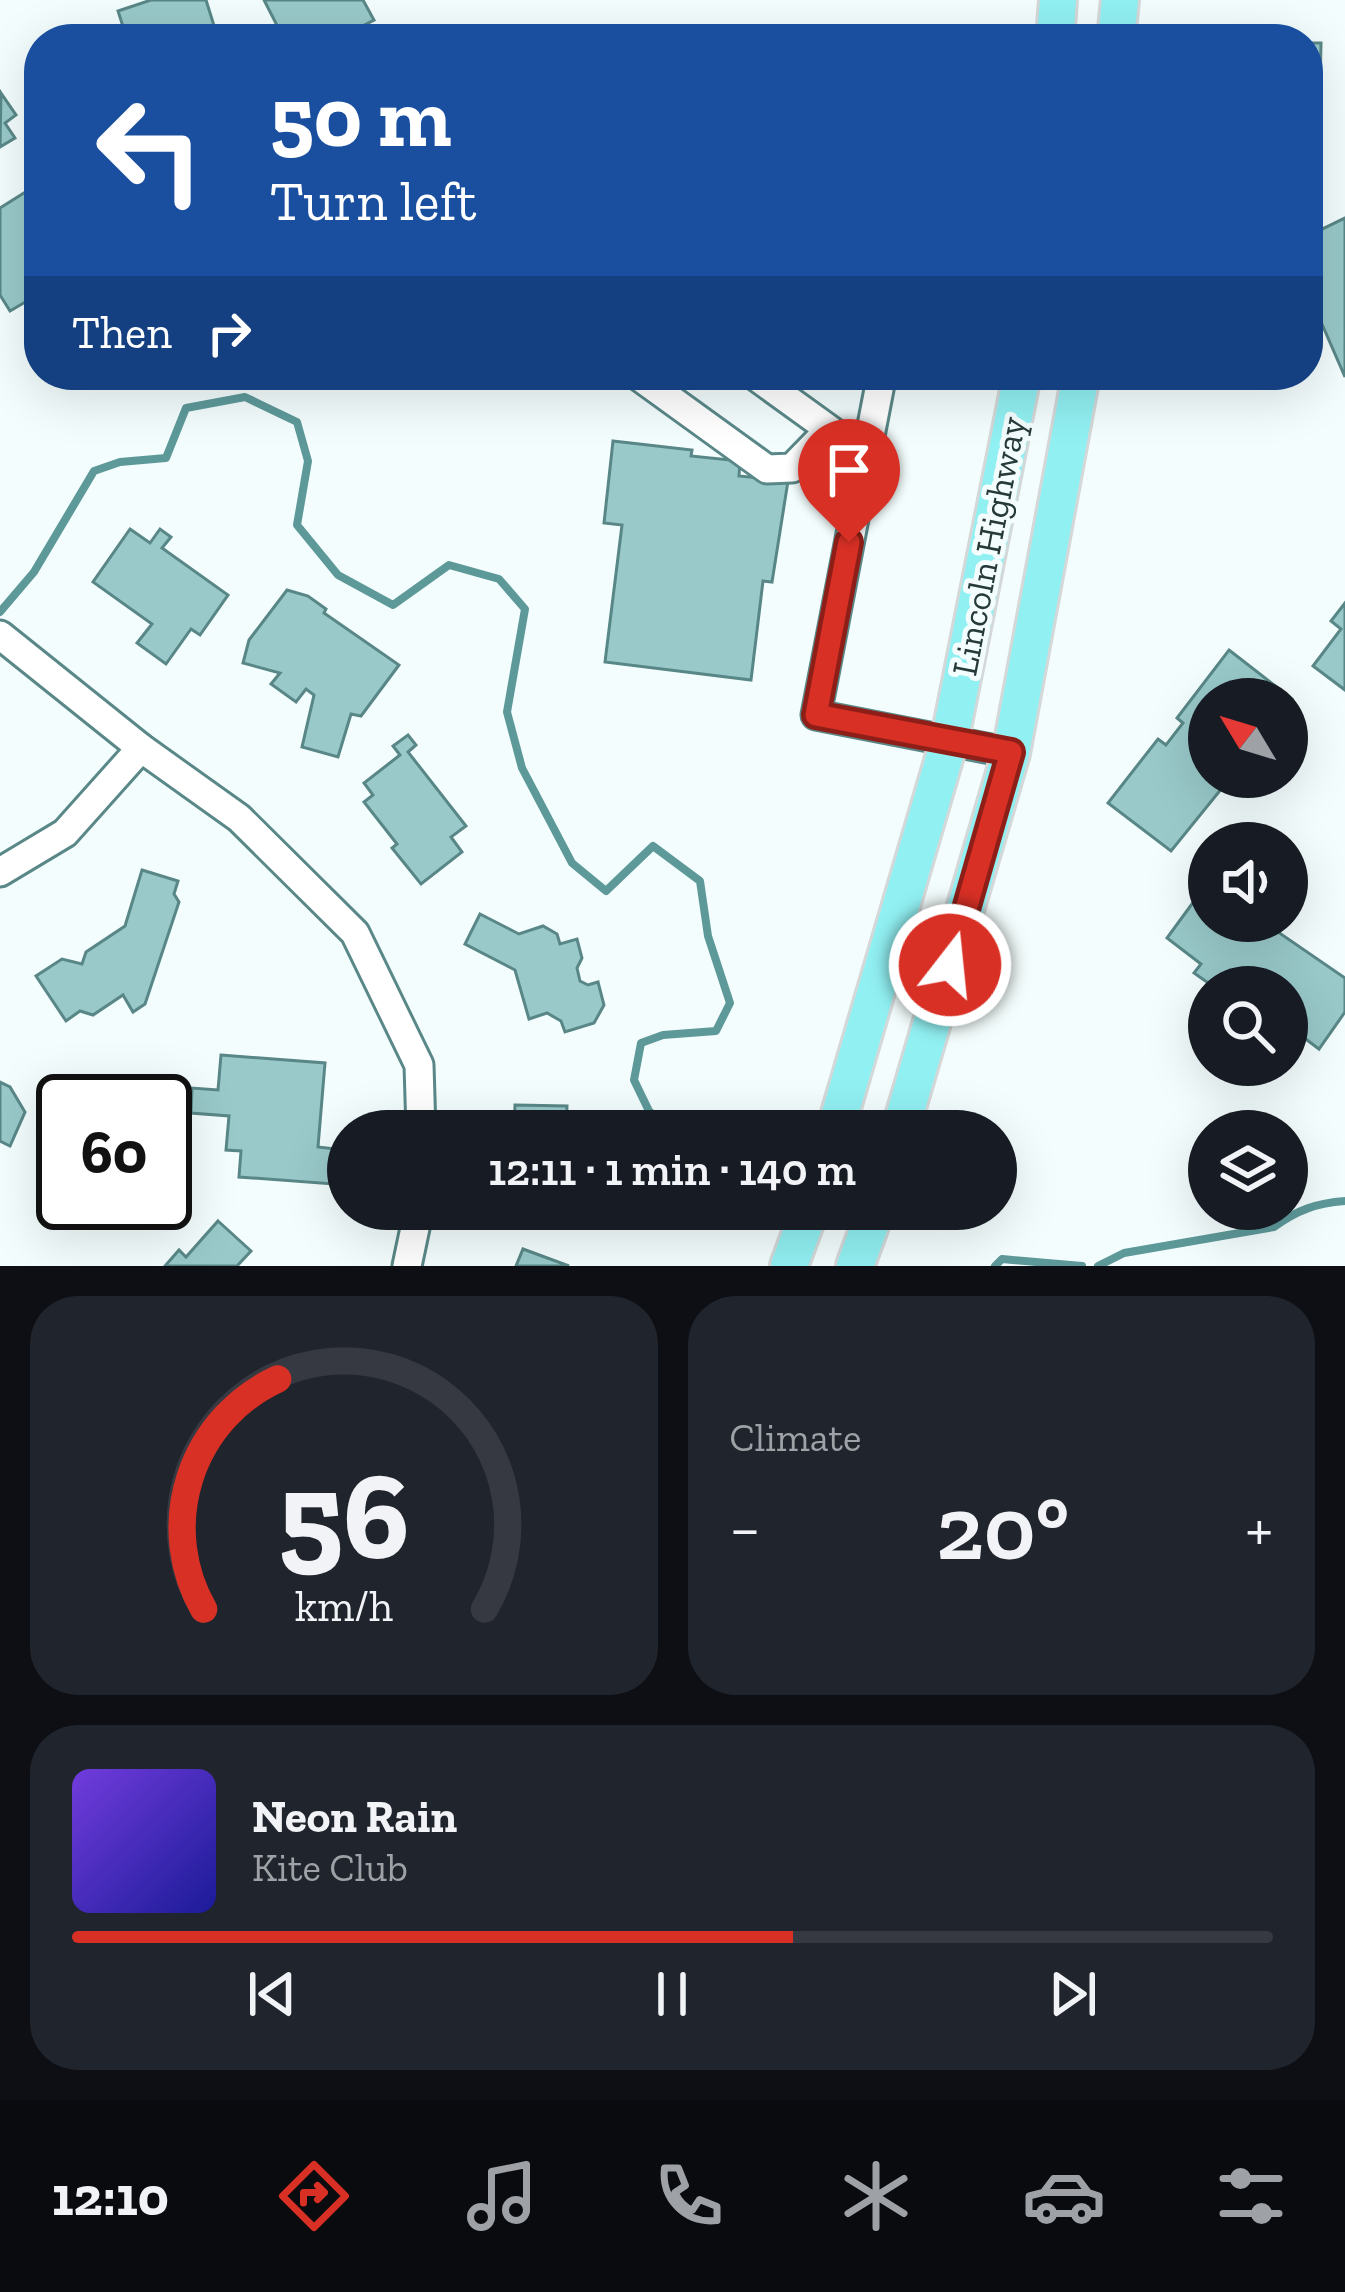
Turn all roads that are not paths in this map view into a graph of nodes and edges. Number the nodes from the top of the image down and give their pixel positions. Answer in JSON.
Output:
{"nodes":[{"id":1,"x":658,"y":390,"type":"edge"},
{"id":2,"x":774,"y":390,"type":"edge"},
{"id":3,"x":878,"y":390,"type":"edge"},
{"id":4,"x":1019,"y":390,"type":"edge"},
{"id":5,"x":1078,"y":390,"type":"edge"},
{"id":6,"x":828,"y":431,"type":"junction"},
{"id":7,"x":866,"y":456,"type":"junction"},
{"id":8,"x":0,"y":635,"type":"edge"},
{"id":9,"x":950,"y":738,"type":"junction"},
{"id":10,"x":141,"y":748,"type":"junction"},
{"id":11,"x":1011,"y":752,"type":"junction"},
{"id":12,"x":0,"y":872,"type":"edge"},
{"id":13,"x":420,"y":1110,"type":"edge"},
{"id":14,"x":841,"y":1110,"type":"edge"},
{"id":15,"x":906,"y":1110,"type":"edge"},
{"id":16,"x":415,"y":1230,"type":"edge"},
{"id":17,"x":802,"y":1230,"type":"edge"},
{"id":18,"x":868,"y":1230,"type":"edge"},
{"id":19,"x":407,"y":1266,"type":"edge"},
{"id":20,"x":789,"y":1266,"type":"edge"},
{"id":21,"x":855,"y":1266,"type":"edge"}],
"edges":[{"from":1,"to":6,"type":"street"},
{"from":2,"to":6,"type":"street"},
{"from":3,"to":7,"type":"street"},
{"from":4,"to":9,"type":"main road","name":"Lincoln Highway"},
{"from":5,"to":11,"type":"main road","name":"Lincoln Highway"},
{"from":6,"to":7,"type":"street"},
{"from":7,"to":9,"type":"street"},
{"from":8,"to":10,"type":"street"},
{"from":9,"to":11,"type":"street"},
{"from":9,"to":14,"type":"main road","name":"Lincoln Highway"},
{"from":10,"to":12,"type":"street"},
{"from":10,"to":13,"type":"street"},
{"from":11,"to":15,"type":"main road","name":"Lincoln Highway"},
{"from":16,"to":19,"type":"street"},
{"from":17,"to":20,"type":"main road"},
{"from":18,"to":21,"type":"main road"}]}
